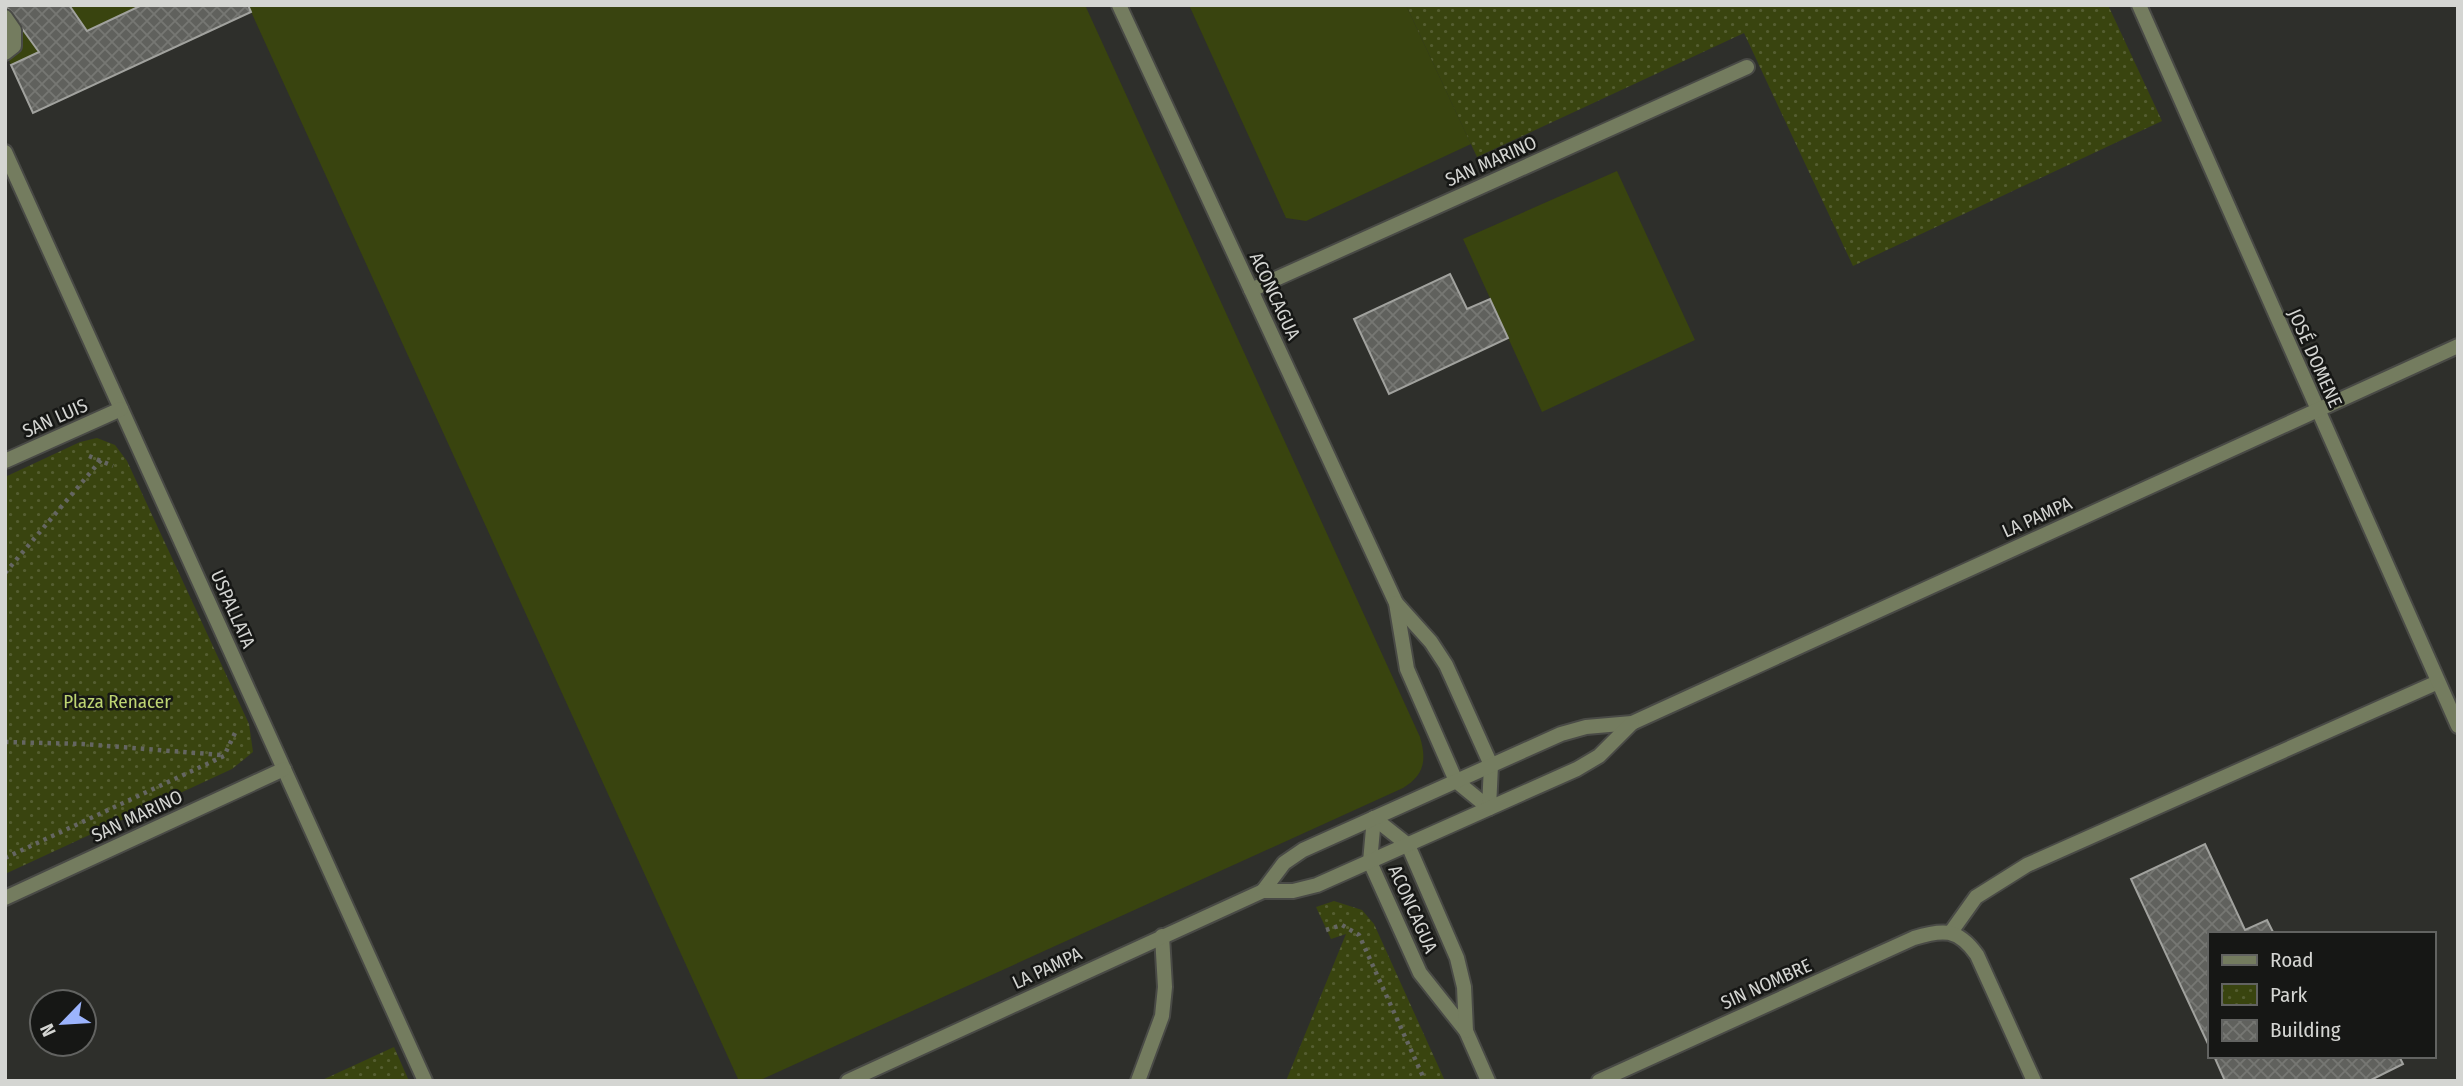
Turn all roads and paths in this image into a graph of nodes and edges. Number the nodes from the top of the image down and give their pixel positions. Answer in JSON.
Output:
{"nodes":[{"id":1,"x":1119,"y":5,"type":"edge"},
{"id":2,"x":2139,"y":5,"type":"edge"},
{"id":3,"x":5,"y":17,"type":"edge"},
{"id":4,"x":5,"y":53,"type":"edge"},
{"id":5,"x":1747,"y":67,"type":"dead end"},
{"id":6,"x":5,"y":152,"type":"edge"},
{"id":7,"x":1251,"y":290,"type":"junction"},
{"id":8,"x":2458,"y":346,"type":"edge"},
{"id":9,"x":121,"y":409,"type":"junction"},
{"id":10,"x":2317,"y":411,"type":"junction"},
{"id":11,"x":86,"y":455,"type":"dead end"},
{"id":12,"x":101,"y":460,"type":"junction"},
{"id":13,"x":5,"y":461,"type":"edge"},
{"id":14,"x":120,"y":478,"type":"dead end"},
{"id":15,"x":5,"y":573,"type":"edge"},
{"id":16,"x":1396,"y":603,"type":"junction"},
{"id":17,"x":2438,"y":682,"type":"junction"},
{"id":18,"x":1632,"y":723,"type":"junction"},
{"id":19,"x":2458,"y":726,"type":"edge"},
{"id":20,"x":237,"y":731,"type":"dead end"},
{"id":21,"x":5,"y":742,"type":"edge"},
{"id":22,"x":224,"y":756,"type":"junction"},
{"id":23,"x":1491,"y":765,"type":"junction"},
{"id":24,"x":284,"y":769,"type":"junction"},
{"id":25,"x":1456,"y":781,"type":"junction"},
{"id":26,"x":1489,"y":808,"type":"junction"},
{"id":27,"x":1374,"y":818,"type":"junction"},
{"id":28,"x":1408,"y":845,"type":"junction"},
{"id":29,"x":5,"y":858,"type":"edge"},
{"id":30,"x":1370,"y":862,"type":"junction"},
{"id":31,"x":1263,"y":891,"type":"junction"},
{"id":32,"x":5,"y":898,"type":"edge"},
{"id":33,"x":1326,"y":930,"type":"dead end"},
{"id":34,"x":1951,"y":932,"type":"junction"},
{"id":35,"x":1163,"y":936,"type":"junction"},
{"id":36,"x":1466,"y":1031,"type":"junction"},
{"id":37,"x":425,"y":1081,"type":"edge"},
{"id":38,"x":848,"y":1081,"type":"edge"},
{"id":39,"x":1138,"y":1081,"type":"edge"},
{"id":40,"x":1425,"y":1081,"type":"edge"},
{"id":41,"x":1489,"y":1081,"type":"edge"},
{"id":42,"x":1599,"y":1081,"type":"edge"},
{"id":43,"x":2034,"y":1081,"type":"edge"}],
"edges":[{"from":1,"to":7,"type":"street","name":"ACONCAGUA"},
{"from":2,"to":10,"type":"street","name":"JOSÉ DOMENE"},
{"from":3,"to":4,"type":"street"},
{"from":5,"to":7,"type":"street","name":"SAN MARINO"},
{"from":6,"to":9,"type":"street","name":"USPALLATA"},
{"from":7,"to":16,"type":"street","name":"ACONCAGUA"},
{"from":8,"to":10,"type":"street","name":"LA PAMPA"},
{"from":9,"to":13,"type":"street","name":"SAN LUIS"},
{"from":9,"to":24,"type":"street","name":"USPALLATA"},
{"from":10,"to":17,"type":"street","name":"JOSÉ DOMENE"},
{"from":10,"to":18,"type":"street","name":"LA PAMPA"},
{"from":11,"to":12,"type":"path"},
{"from":12,"to":14,"type":"path"},
{"from":12,"to":15,"type":"path"},
{"from":16,"to":23,"type":"street","name":"ACONCAGUA"},
{"from":16,"to":25,"type":"street","name":"ACONCAGUA"},
{"from":17,"to":19,"type":"street","name":"JOSÉ DOMENE"},
{"from":17,"to":34,"type":"street"},
{"from":18,"to":23,"type":"street","name":"LA PAMPA"},
{"from":18,"to":26,"type":"street","name":"LA PAMPA"},
{"from":20,"to":22,"type":"path"},
{"from":21,"to":22,"type":"path"},
{"from":22,"to":29,"type":"path"},
{"from":23,"to":25,"type":"street","name":"LA PAMPA"},
{"from":23,"to":26,"type":"street","name":"ACONCAGUA"},
{"from":24,"to":32,"type":"street","name":"SAN MARINO"},
{"from":24,"to":37,"type":"street","name":"USPALLATA"},
{"from":25,"to":26,"type":"street","name":"ACONCAGUA"},
{"from":25,"to":27,"type":"street","name":"LA PAMPA"},
{"from":26,"to":28,"type":"street","name":"LA PAMPA"},
{"from":27,"to":28,"type":"street","name":"ACONCAGUA"},
{"from":27,"to":30,"type":"street","name":"ACONCAGUA"},
{"from":27,"to":31,"type":"street","name":"LA PAMPA"},
{"from":28,"to":30,"type":"street","name":"LA PAMPA"},
{"from":28,"to":36,"type":"street","name":"ACONCAGUA"},
{"from":30,"to":31,"type":"street","name":"LA PAMPA"},
{"from":30,"to":36,"type":"street","name":"ACONCAGUA"},
{"from":31,"to":35,"type":"street","name":"LA PAMPA"},
{"from":33,"to":40,"type":"path"},
{"from":34,"to":42,"type":"street","name":"SIN NOMBRE"},
{"from":34,"to":43,"type":"street"},
{"from":35,"to":38,"type":"street","name":"LA PAMPA"},
{"from":35,"to":39,"type":"street"},
{"from":36,"to":41,"type":"street","name":"ACONCAGUA"}]}
